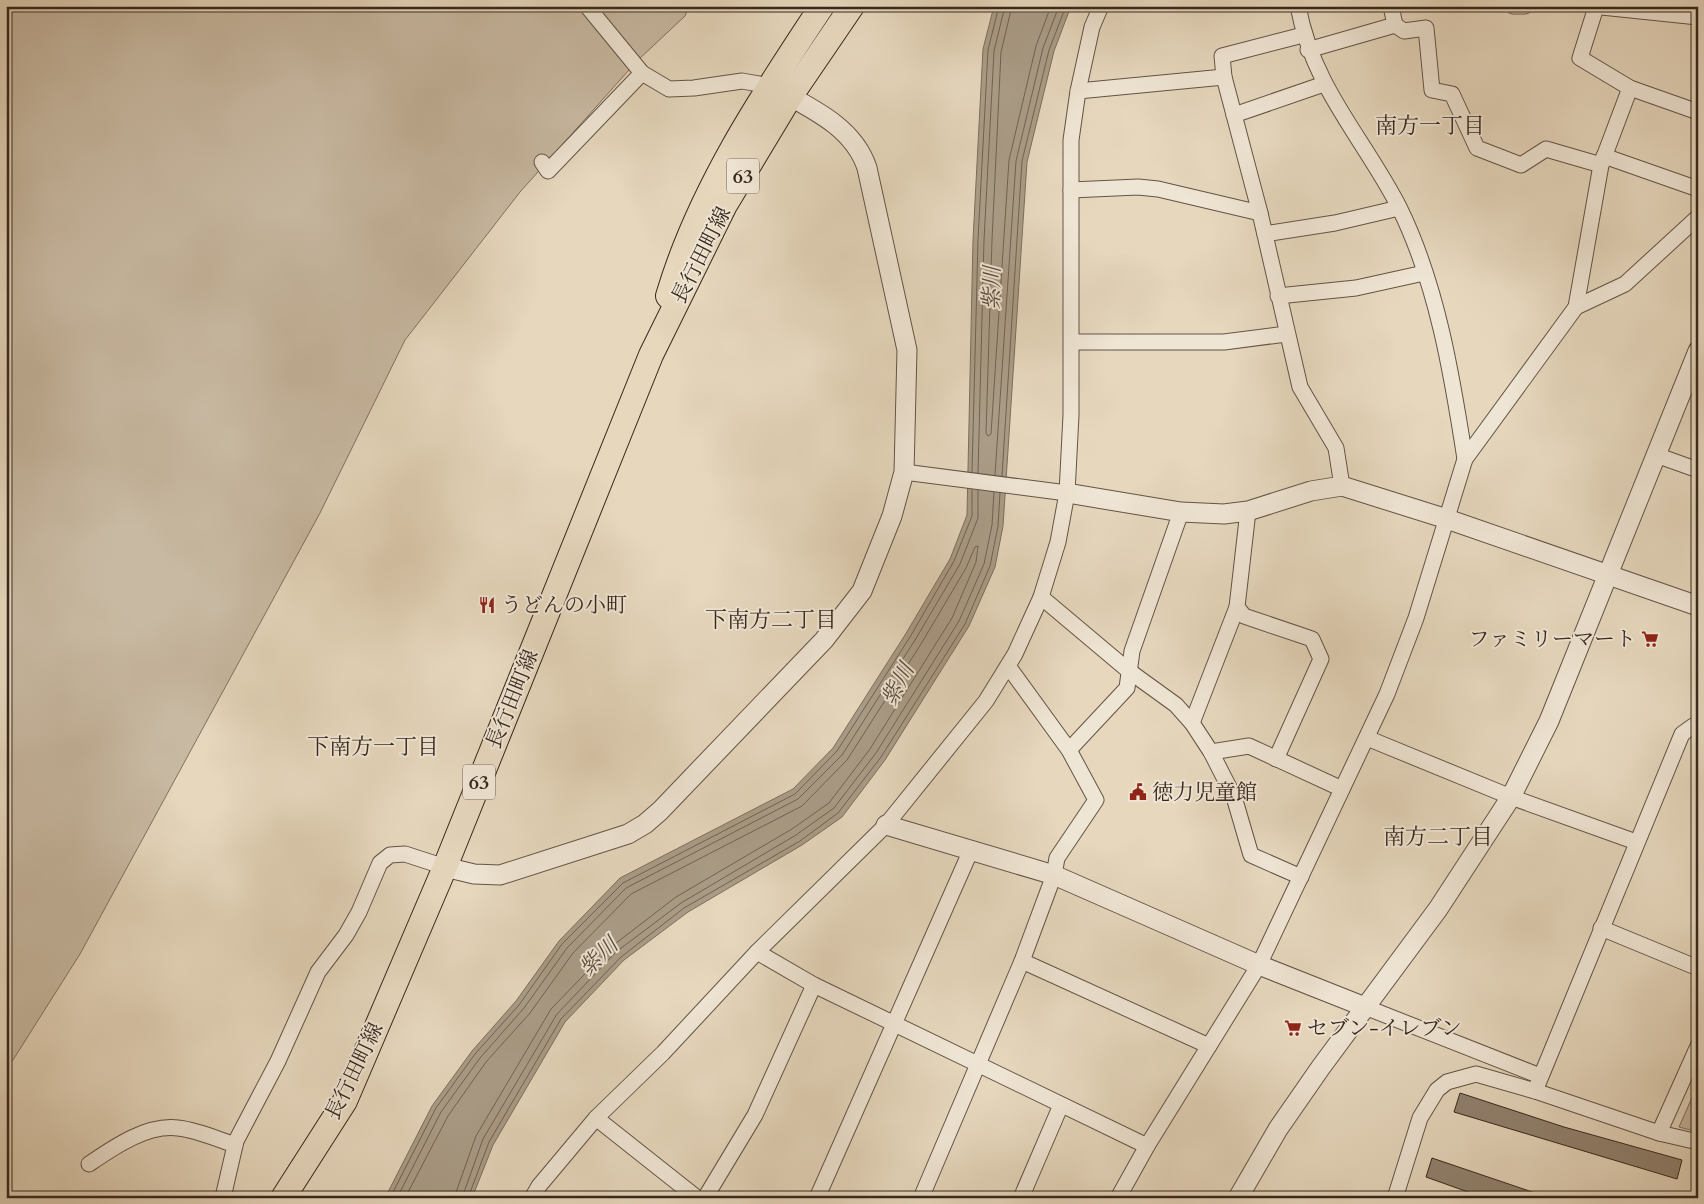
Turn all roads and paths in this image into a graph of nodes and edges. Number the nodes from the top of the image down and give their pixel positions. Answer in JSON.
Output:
{"nodes":[{"id":1,"x":587,"y":6,"type":"edge"},
{"id":2,"x":822,"y":6,"type":"edge"},
{"id":3,"x":852,"y":6,"type":"edge"},
{"id":4,"x":1101,"y":6,"type":"edge"},
{"id":5,"x":1298,"y":6,"type":"edge"},
{"id":6,"x":1391,"y":6,"type":"edge"},
{"id":7,"x":1513,"y":6,"type":"edge"},
{"id":8,"x":1525,"y":6,"type":"edge"},
{"id":9,"x":1594,"y":7,"type":"edge"},
{"id":10,"x":1698,"y":17,"type":"edge"},
{"id":11,"x":1395,"y":25,"type":"junction"},
{"id":12,"x":1303,"y":34,"type":"junction"},
{"id":13,"x":1308,"y":50,"type":"junction"},
{"id":14,"x":642,"y":73,"type":"junction"},
{"id":15,"x":1224,"y":77,"type":"junction"},
{"id":16,"x":1324,"y":84,"type":"junction"},
{"id":17,"x":1630,"y":88,"type":"junction"},
{"id":18,"x":1078,"y":91,"type":"junction"},
{"id":19,"x":780,"y":92,"type":"junction"},
{"id":20,"x":1698,"y":112,"type":"edge"},
{"id":21,"x":1234,"y":115,"type":"junction"},
{"id":22,"x":1603,"y":161,"type":"junction"},
{"id":23,"x":542,"y":162,"type":"dead end"},
{"id":24,"x":1698,"y":189,"type":"edge"},
{"id":25,"x":1071,"y":190,"type":"junction"},
{"id":26,"x":1399,"y":208,"type":"junction"},
{"id":27,"x":1260,"y":213,"type":"junction"},
{"id":28,"x":1698,"y":217,"type":"edge"},
{"id":29,"x":1265,"y":234,"type":"junction"},
{"id":30,"x":1424,"y":274,"type":"junction"},
{"id":31,"x":1278,"y":296,"type":"junction"},
{"id":32,"x":1576,"y":307,"type":"junction"},
{"id":33,"x":1286,"y":334,"type":"junction"},
{"id":34,"x":1072,"y":342,"type":"junction"},
{"id":35,"x":1697,"y":356,"type":"edge"},
{"id":36,"x":1656,"y":455,"type":"junction"},
{"id":37,"x":1465,"y":459,"type":"junction"},
{"id":38,"x":1698,"y":470,"type":"edge"},
{"id":39,"x":904,"y":472,"type":"junction"},
{"id":40,"x":1342,"y":486,"type":"junction"},
{"id":41,"x":1067,"y":494,"type":"junction"},
{"id":42,"x":1248,"y":511,"type":"junction"},
{"id":43,"x":1181,"y":512,"type":"junction"},
{"id":44,"x":1447,"y":519,"type":"junction"},
{"id":45,"x":1607,"y":574,"type":"junction"},
{"id":46,"x":1042,"y":597,"type":"junction"},
{"id":47,"x":1698,"y":606,"type":"edge"},
{"id":48,"x":1237,"y":608,"type":"junction"},
{"id":49,"x":1008,"y":666,"type":"junction"},
{"id":50,"x":1129,"y":671,"type":"junction"},
{"id":51,"x":1192,"y":723,"type":"junction"},
{"id":52,"x":1698,"y":728,"type":"edge"},
{"id":53,"x":1366,"y":738,"type":"junction"},
{"id":54,"x":1068,"y":750,"type":"junction"},
{"id":55,"x":1211,"y":752,"type":"junction"},
{"id":56,"x":1276,"y":759,"type":"junction"},
{"id":57,"x":1342,"y":789,"type":"junction"},
{"id":58,"x":1512,"y":797,"type":"junction"},
{"id":59,"x":886,"y":825,"type":"junction"},
{"id":60,"x":1636,"y":842,"type":"junction"},
{"id":61,"x":971,"y":850,"type":"junction"},
{"id":62,"x":445,"y":867,"type":"junction"},
{"id":63,"x":1054,"y":875,"type":"junction"},
{"id":64,"x":1301,"y":877,"type":"junction"},
{"id":65,"x":1601,"y":928,"type":"junction"},
{"id":66,"x":757,"y":952,"type":"junction"},
{"id":67,"x":1022,"y":962,"type":"junction"},
{"id":68,"x":1259,"y":965,"type":"junction"},
{"id":69,"x":1698,"y":968,"type":"edge"},
{"id":70,"x":814,"y":985,"type":"junction"},
{"id":71,"x":1365,"y":1007,"type":"junction"},
{"id":72,"x":895,"y":1024,"type":"junction"},
{"id":73,"x":1209,"y":1046,"type":"junction"},
{"id":74,"x":1698,"y":1046,"type":"edge"},
{"id":75,"x":978,"y":1064,"type":"junction"},
{"id":76,"x":1538,"y":1083,"type":"junction"},
{"id":77,"x":1061,"y":1105,"type":"junction"},
{"id":78,"x":596,"y":1118,"type":"junction"},
{"id":79,"x":1659,"y":1134,"type":"junction"},
{"id":80,"x":1698,"y":1142,"type":"edge"},
{"id":81,"x":235,"y":1145,"type":"junction"},
{"id":82,"x":1147,"y":1146,"type":"junction"},
{"id":83,"x":89,"y":1164,"type":"dead end"},
{"id":84,"x":225,"y":1198,"type":"edge"},
{"id":85,"x":283,"y":1198,"type":"edge"},
{"id":86,"x":532,"y":1198,"type":"edge"},
{"id":87,"x":697,"y":1198,"type":"edge"},
{"id":88,"x":705,"y":1198,"type":"edge"},
{"id":89,"x":817,"y":1198,"type":"edge"},
{"id":90,"x":921,"y":1198,"type":"edge"},
{"id":91,"x":1021,"y":1198,"type":"edge"},
{"id":92,"x":1118,"y":1198,"type":"edge"},
{"id":93,"x":1238,"y":1198,"type":"edge"},
{"id":94,"x":1395,"y":1198,"type":"edge"}],
"edges":[{"from":1,"to":14,"type":"street"},
{"from":2,"to":19,"type":"main road","name":"長行田町線","number":"63"},
{"from":3,"to":19,"type":"main road","name":"長行田町線","number":"63"},
{"from":4,"to":18,"type":"street"},
{"from":5,"to":12,"type":"street"},
{"from":6,"to":11,"type":"street"},
{"from":7,"to":8,"type":"street"},
{"from":9,"to":10,"type":"street"},
{"from":9,"to":17,"type":"street"},
{"from":11,"to":13,"type":"street"},
{"from":11,"to":22,"type":"street"},
{"from":12,"to":13,"type":"street"},
{"from":12,"to":15,"type":"street"},
{"from":13,"to":16,"type":"street"},
{"from":14,"to":19,"type":"street"},
{"from":14,"to":23,"type":"street"},
{"from":15,"to":18,"type":"street"},
{"from":15,"to":21,"type":"street"},
{"from":16,"to":21,"type":"street"},
{"from":16,"to":26,"type":"street"},
{"from":17,"to":20,"type":"street"},
{"from":17,"to":22,"type":"street"},
{"from":18,"to":25,"type":"street"},
{"from":19,"to":39,"type":"street"},
{"from":19,"to":62,"type":"main road","name":"長行田町線","number":"63"},
{"from":21,"to":27,"type":"street"},
{"from":22,"to":24,"type":"street"},
{"from":22,"to":32,"type":"street"},
{"from":25,"to":27,"type":"street"},
{"from":25,"to":34,"type":"street"},
{"from":26,"to":29,"type":"street"},
{"from":26,"to":30,"type":"street"},
{"from":27,"to":29,"type":"street"},
{"from":28,"to":32,"type":"street"},
{"from":29,"to":31,"type":"street"},
{"from":30,"to":31,"type":"street"},
{"from":30,"to":37,"type":"street"},
{"from":31,"to":33,"type":"street"},
{"from":32,"to":37,"type":"street"},
{"from":33,"to":34,"type":"street"},
{"from":33,"to":40,"type":"street"},
{"from":34,"to":41,"type":"street"},
{"from":35,"to":36,"type":"street"},
{"from":36,"to":38,"type":"street"},
{"from":36,"to":45,"type":"street"},
{"from":37,"to":44,"type":"street"},
{"from":39,"to":41,"type":"street"},
{"from":39,"to":62,"type":"street"},
{"from":40,"to":42,"type":"street"},
{"from":40,"to":44,"type":"street"},
{"from":41,"to":43,"type":"street"},
{"from":41,"to":46,"type":"street"},
{"from":42,"to":43,"type":"street"},
{"from":42,"to":48,"type":"street"},
{"from":43,"to":50,"type":"street"},
{"from":44,"to":45,"type":"street"},
{"from":44,"to":53,"type":"street"},
{"from":45,"to":47,"type":"street"},
{"from":45,"to":58,"type":"street"},
{"from":46,"to":49,"type":"street"},
{"from":46,"to":50,"type":"street"},
{"from":48,"to":51,"type":"street"},
{"from":48,"to":56,"type":"street"},
{"from":49,"to":54,"type":"street"},
{"from":49,"to":59,"type":"street"},
{"from":50,"to":51,"type":"street"},
{"from":50,"to":54,"type":"street"},
{"from":51,"to":55,"type":"street"},
{"from":52,"to":60,"type":"street"},
{"from":53,"to":57,"type":"street"},
{"from":53,"to":58,"type":"street"},
{"from":54,"to":63,"type":"street"},
{"from":55,"to":56,"type":"street"},
{"from":55,"to":64,"type":"street"},
{"from":56,"to":57,"type":"street"},
{"from":57,"to":64,"type":"street"},
{"from":58,"to":60,"type":"street"},
{"from":58,"to":71,"type":"street"},
{"from":59,"to":61,"type":"street"},
{"from":59,"to":66,"type":"street"},
{"from":60,"to":65,"type":"street"},
{"from":61,"to":63,"type":"street"},
{"from":61,"to":72,"type":"street"},
{"from":62,"to":81,"type":"street"},
{"from":62,"to":85,"type":"main road","name":"長行田町線","number":"63"},
{"from":63,"to":67,"type":"street"},
{"from":63,"to":68,"type":"street"},
{"from":64,"to":68,"type":"street"},
{"from":65,"to":69,"type":"street"},
{"from":65,"to":76,"type":"street"},
{"from":66,"to":70,"type":"street"},
{"from":66,"to":78,"type":"street"},
{"from":67,"to":73,"type":"street"},
{"from":67,"to":75,"type":"street"},
{"from":68,"to":71,"type":"street"},
{"from":68,"to":73,"type":"street"},
{"from":70,"to":72,"type":"street"},
{"from":70,"to":88,"type":"street"},
{"from":71,"to":76,"type":"street"},
{"from":71,"to":93,"type":"street"},
{"from":72,"to":75,"type":"street"},
{"from":72,"to":89,"type":"street"},
{"from":73,"to":82,"type":"street"},
{"from":74,"to":79,"type":"street"},
{"from":75,"to":77,"type":"street"},
{"from":75,"to":90,"type":"street"},
{"from":76,"to":79,"type":"street"},
{"from":76,"to":94,"type":"street"},
{"from":77,"to":82,"type":"street"},
{"from":77,"to":91,"type":"street"},
{"from":78,"to":86,"type":"street"},
{"from":78,"to":87,"type":"street"},
{"from":79,"to":80,"type":"street"},
{"from":81,"to":83,"type":"street"},
{"from":81,"to":84,"type":"street"},
{"from":82,"to":92,"type":"street"}]}
